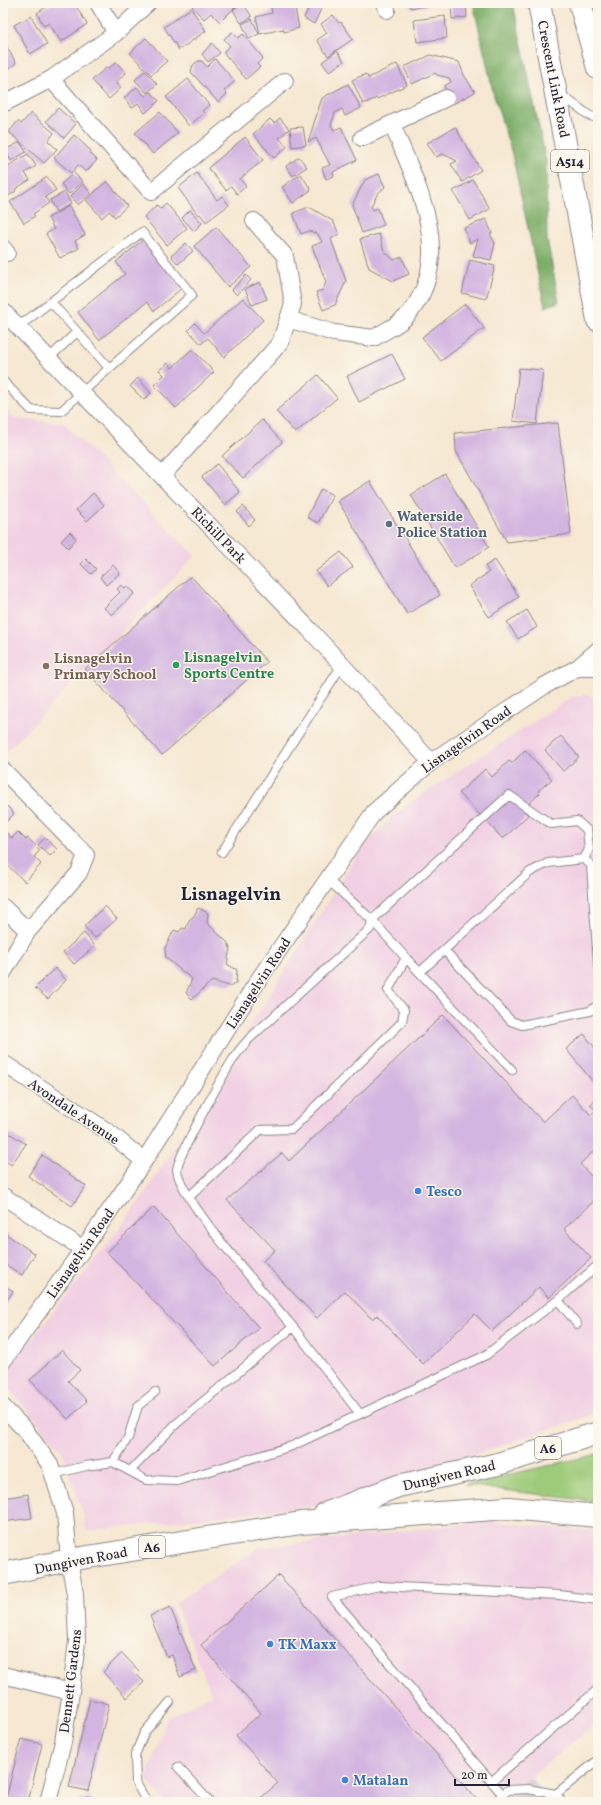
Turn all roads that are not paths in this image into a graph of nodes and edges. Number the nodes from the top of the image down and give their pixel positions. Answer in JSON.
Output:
{"nodes":[{"id":1,"x":98,"y":3,"type":"edge"},
{"id":2,"x":148,"y":3,"type":"edge"},
{"id":3,"x":539,"y":3,"type":"edge"},
{"id":4,"x":580,"y":3,"type":"edge"},
{"id":5,"x":116,"y":33,"type":"junction"},
{"id":6,"x":598,"y":68,"type":"edge"},
{"id":7,"x":51,"y":79,"type":"junction"},
{"id":8,"x":285,"y":82,"type":"dead end"},
{"id":9,"x":556,"y":91,"type":"junction"},
{"id":10,"x":446,"y":98,"type":"dead end"},
{"id":11,"x":3,"y":104,"type":"edge"},
{"id":12,"x":598,"y":118,"type":"edge"},
{"id":13,"x":392,"y":124,"type":"junction"},
{"id":14,"x":362,"y":138,"type":"dead end"},
{"id":15,"x":254,"y":221,"type":"dead end"},
{"id":16,"x":51,"y":302,"type":"junction"},
{"id":17,"x":3,"y":311,"type":"edge"},
{"id":18,"x":288,"y":320,"type":"junction"},
{"id":19,"x":598,"y":320,"type":"edge"},
{"id":20,"x":18,"y":327,"type":"junction"},
{"id":21,"x":77,"y":332,"type":"junction"},
{"id":22,"x":49,"y":358,"type":"junction"},
{"id":23,"x":109,"y":368,"type":"junction"},
{"id":24,"x":3,"y":381,"type":"edge"},
{"id":25,"x":82,"y":392,"type":"junction"},
{"id":26,"x":162,"y":476,"type":"junction"},
{"id":27,"x":598,"y":650,"type":"edge"},
{"id":28,"x":342,"y":665,"type":"junction"},
{"id":29,"x":577,"y":668,"type":"junction"},
{"id":30,"x":598,"y":668,"type":"edge"},
{"id":31,"x":431,"y":762,"type":"junction"},
{"id":32,"x":3,"y":770,"type":"edge"},
{"id":33,"x":222,"y":852,"type":"dead end"},
{"id":34,"x":584,"y":859,"type":"junction"},
{"id":35,"x":328,"y":879,"type":"junction"},
{"id":36,"x":3,"y":907,"type":"edge"},
{"id":37,"x":372,"y":920,"type":"junction"},
{"id":38,"x":28,"y":931,"type":"junction"},
{"id":39,"x":445,"y":950,"type":"junction"},
{"id":40,"x":406,"y":958,"type":"junction"},
{"id":41,"x":598,"y":964,"type":"edge"},
{"id":42,"x":420,"y":972,"type":"junction"},
{"id":43,"x":3,"y":973,"type":"edge"},
{"id":44,"x":598,"y":1005,"type":"edge"},
{"id":45,"x":3,"y":1063,"type":"edge"},
{"id":46,"x":512,"y":1070,"type":"dead end"},
{"id":47,"x":144,"y":1161,"type":"junction"},
{"id":48,"x":3,"y":1196,"type":"edge"},
{"id":49,"x":189,"y":1197,"type":"junction"},
{"id":50,"x":83,"y":1249,"type":"junction"},
{"id":51,"x":598,"y":1264,"type":"edge"},
{"id":52,"x":558,"y":1300,"type":"junction"},
{"id":53,"x":578,"y":1324,"type":"dead end"},
{"id":54,"x":293,"y":1327,"type":"junction"},
{"id":55,"x":3,"y":1361,"type":"edge"},
{"id":56,"x":155,"y":1392,"type":"dead end"},
{"id":57,"x":3,"y":1407,"type":"edge"},
{"id":58,"x":360,"y":1414,"type":"junction"},
{"id":59,"x":598,"y":1433,"type":"edge"},
{"id":60,"x":113,"y":1462,"type":"junction"},
{"id":61,"x":130,"y":1471,"type":"junction"},
{"id":62,"x":53,"y":1474,"type":"junction"},
{"id":63,"x":598,"y":1516,"type":"edge"},
{"id":64,"x":301,"y":1523,"type":"junction"},
{"id":65,"x":69,"y":1560,"type":"junction"},
{"id":66,"x":3,"y":1574,"type":"edge"},
{"id":67,"x":598,"y":1600,"type":"edge"},
{"id":68,"x":3,"y":1675,"type":"edge"},
{"id":69,"x":598,"y":1689,"type":"edge"},
{"id":70,"x":70,"y":1692,"type":"junction"},
{"id":71,"x":170,"y":1702,"type":"dead end"},
{"id":72,"x":598,"y":1760,"type":"edge"},
{"id":73,"x":178,"y":1767,"type":"dead end"},
{"id":74,"x":491,"y":1782,"type":"junction"},
{"id":75,"x":556,"y":1794,"type":"junction"},
{"id":76,"x":502,"y":1795,"type":"junction"},
{"id":77,"x":48,"y":1802,"type":"edge"},
{"id":78,"x":147,"y":1802,"type":"edge"},
{"id":79,"x":210,"y":1802,"type":"edge"},
{"id":80,"x":494,"y":1802,"type":"edge"},
{"id":81,"x":562,"y":1802,"type":"edge"}],
"edges":[{"from":1,"to":5,"type":"street"},
{"from":2,"to":5,"type":"street"},
{"from":3,"to":9,"type":"highway","name":"Crescent Link Road","number":"A514"},
{"from":4,"to":6,"type":"highway"},
{"from":5,"to":7,"type":"street"},
{"from":7,"to":8,"type":"street"},
{"from":7,"to":11,"type":"street"},
{"from":9,"to":12,"type":"lane"},
{"from":9,"to":19,"type":"highway","name":"Crescent Link Road","number":"A514"},
{"from":10,"to":13,"type":"street"},
{"from":13,"to":14,"type":"street"},
{"from":13,"to":18,"type":"street"},
{"from":15,"to":18,"type":"street"},
{"from":16,"to":20,"type":"lane"},
{"from":16,"to":21,"type":"lane"},
{"from":16,"to":23,"type":"lane"},
{"from":17,"to":20,"type":"street","name":"Richill Park"},
{"from":18,"to":26,"type":"street"},
{"from":20,"to":22,"type":"street","name":"Richill Park"},
{"from":21,"to":22,"type":"lane"},
{"from":21,"to":23,"type":"lane"},
{"from":22,"to":25,"type":"street","name":"Richill Park"},
{"from":23,"to":25,"type":"lane"},
{"from":24,"to":25,"type":"lane"},
{"from":25,"to":26,"type":"street","name":"Richill Park"},
{"from":26,"to":28,"type":"street","name":"Richill Park"},
{"from":27,"to":29,"type":"street","name":"Lisnagelvin Road"},
{"from":28,"to":31,"type":"street","name":"Richill Park"},
{"from":28,"to":33,"type":"lane"},
{"from":29,"to":30,"type":"street","name":"Lisnagelvin Road"},
{"from":29,"to":31,"type":"street","name":"Lisnagelvin Road"},
{"from":31,"to":35,"type":"street","name":"Lisnagelvin Road"},
{"from":32,"to":38,"type":"street"},
{"from":34,"to":37,"type":"lane"},
{"from":34,"to":39,"type":"lane"},
{"from":34,"to":41,"type":"lane"},
{"from":35,"to":37,"type":"lane"},
{"from":35,"to":47,"type":"street","name":"Lisnagelvin Road"},
{"from":36,"to":38,"type":"street"},
{"from":37,"to":40,"type":"lane"},
{"from":37,"to":49,"type":"lane"},
{"from":38,"to":43,"type":"street"},
{"from":39,"to":42,"type":"lane"},
{"from":39,"to":44,"type":"lane"},
{"from":40,"to":42,"type":"lane"},
{"from":40,"to":49,"type":"lane"},
{"from":42,"to":46,"type":"lane"},
{"from":45,"to":47,"type":"street","name":"Avondale Avenue"},
{"from":47,"to":50,"type":"street","name":"Lisnagelvin Road"},
{"from":48,"to":50,"type":"street"},
{"from":49,"to":54,"type":"lane"},
{"from":50,"to":55,"type":"street","name":"Lisnagelvin Road"},
{"from":51,"to":52,"type":"lane"},
{"from":52,"to":53,"type":"lane"},
{"from":52,"to":58,"type":"lane"},
{"from":54,"to":58,"type":"lane"},
{"from":54,"to":61,"type":"lane"},
{"from":56,"to":60,"type":"lane"},
{"from":57,"to":62,"type":"street","name":"Dennett Gardens"},
{"from":58,"to":61,"type":"lane"},
{"from":59,"to":64,"type":"highway","name":"Dungiven Road","number":"A6"},
{"from":60,"to":61,"type":"lane"},
{"from":60,"to":62,"type":"lane"},
{"from":62,"to":65,"type":"street","name":"Dennett Gardens"},
{"from":63,"to":64,"type":"highway","name":"Dungiven Road","number":"A6"},
{"from":64,"to":65,"type":"highway","name":"Dungiven Road","number":"A6"},
{"from":65,"to":66,"type":"highway","name":"Dungiven Road","number":"A6"},
{"from":65,"to":70,"type":"street","name":"Dennett Gardens"},
{"from":67,"to":74,"type":"lane"},
{"from":68,"to":70,"type":"street"},
{"from":69,"to":74,"type":"lane"},
{"from":70,"to":77,"type":"street","name":"Dennett Gardens"},
{"from":71,"to":78,"type":"lane"},
{"from":72,"to":75,"type":"lane"},
{"from":73,"to":79,"type":"lane"},
{"from":74,"to":76,"type":"lane"},
{"from":75,"to":76,"type":"lane"},
{"from":75,"to":81,"type":"lane"},
{"from":76,"to":80,"type":"lane"}]}
